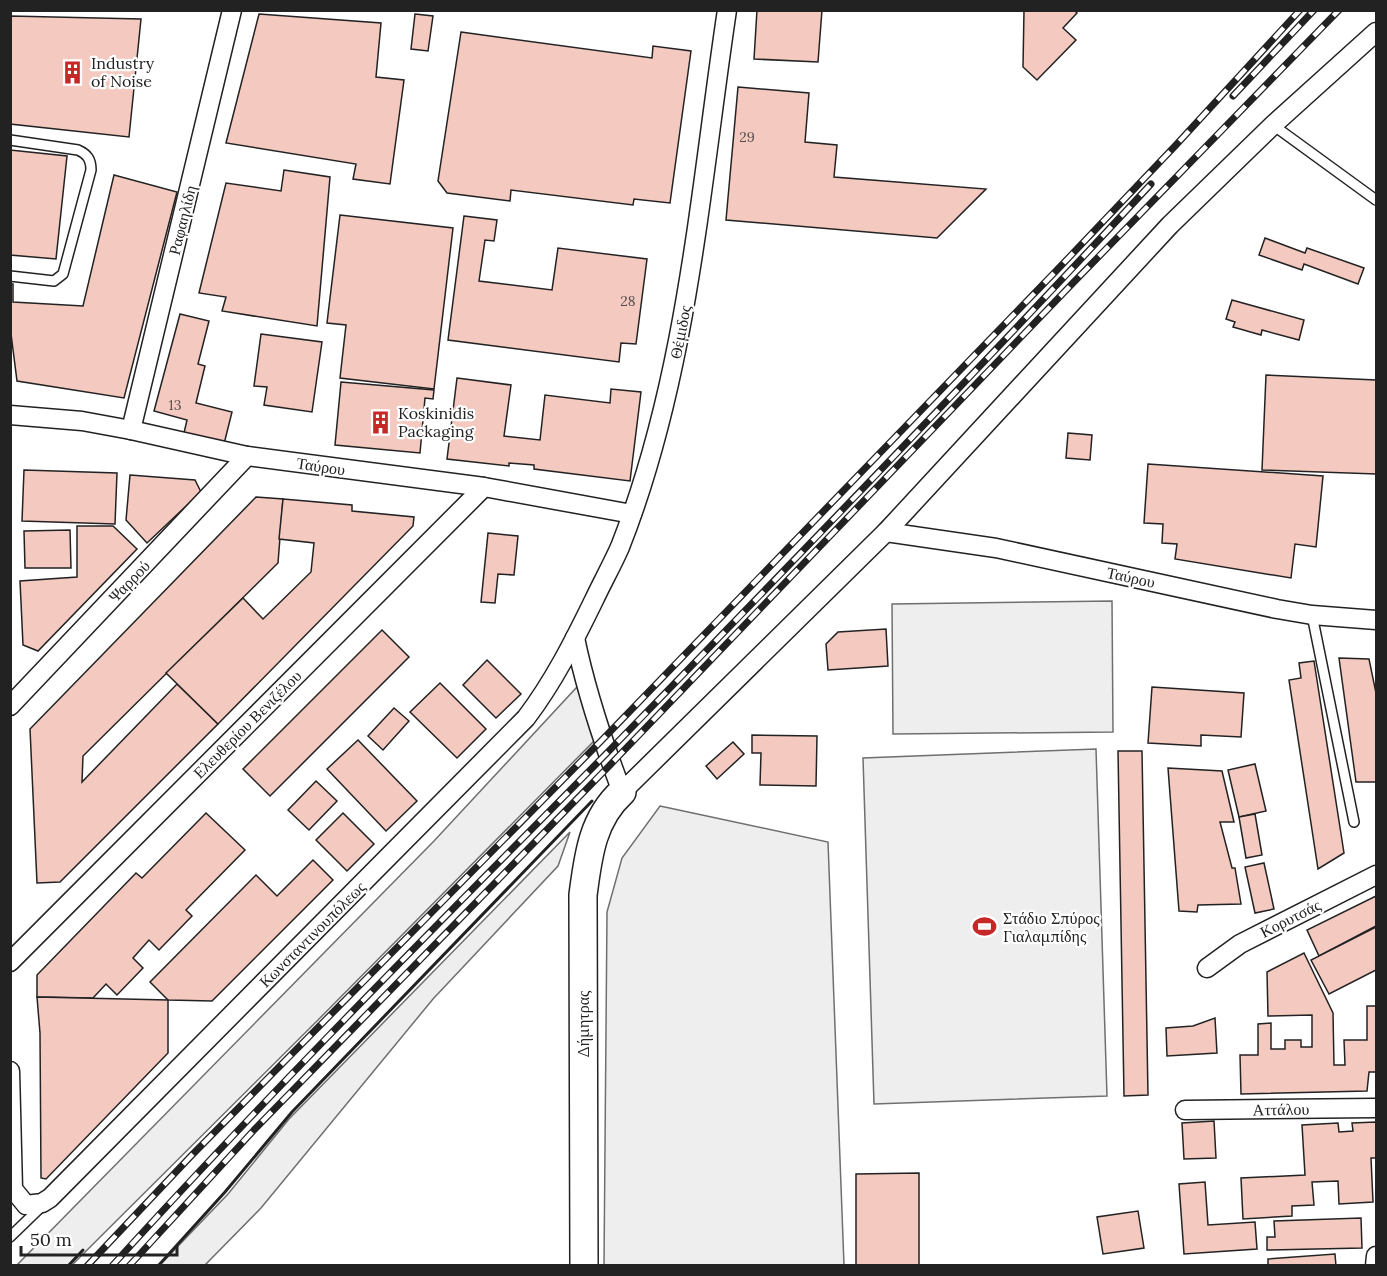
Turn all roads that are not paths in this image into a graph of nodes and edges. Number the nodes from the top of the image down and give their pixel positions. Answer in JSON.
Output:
{"nodes":[{"id":1,"x":232,"y":10,"type":"edge"},
{"id":2,"x":728,"y":10,"type":"edge"},
{"id":3,"x":1377,"y":32,"type":"edge"},
{"id":4,"x":1273,"y":125,"type":"junction"},
{"id":5,"x":10,"y":141,"type":"edge"},
{"id":6,"x":1377,"y":200,"type":"edge"},
{"id":7,"x":10,"y":276,"type":"edge"},
{"id":8,"x":10,"y":415,"type":"edge"},
{"id":9,"x":131,"y":430,"type":"junction"},
{"id":10,"x":247,"y":456,"type":"junction"},
{"id":11,"x":484,"y":487,"type":"junction"},
{"id":12,"x":632,"y":514,"type":"junction"},
{"id":13,"x":886,"y":532,"type":"junction"},
{"id":14,"x":1312,"y":615,"type":"junction"},
{"id":15,"x":1377,"y":620,"type":"edge"},
{"id":16,"x":575,"y":638,"type":"junction"},
{"id":17,"x":10,"y":706,"type":"edge"},
{"id":18,"x":622,"y":792,"type":"junction"},
{"id":19,"x":1354,"y":822,"type":"dead end"},
{"id":20,"x":1377,"y":875,"type":"edge"},
{"id":21,"x":10,"y":962,"type":"edge"},
{"id":22,"x":1208,"y":968,"type":"dead end"},
{"id":23,"x":10,"y":1071,"type":"edge"},
{"id":24,"x":1377,"y":1108,"type":"edge"},
{"id":25,"x":1185,"y":1110,"type":"dead end"},
{"id":26,"x":50,"y":1197,"type":"junction"},
{"id":27,"x":10,"y":1237,"type":"edge"},
{"id":28,"x":1377,"y":1256,"type":"edge"},
{"id":29,"x":584,"y":1266,"type":"edge"},
{"id":30,"x":1375,"y":1266,"type":"edge"}],
"edges":[{"from":1,"to":9,"type":"street","name":"Ραφαηλίδη"},
{"from":2,"to":12,"type":"street","name":"Θέμιδος"},
{"from":3,"to":4,"type":"street"},
{"from":4,"to":6,"type":"lane"},
{"from":4,"to":13,"type":"street"},
{"from":5,"to":7,"type":"lane"},
{"from":8,"to":9,"type":"street","name":"Ταύρου"},
{"from":9,"to":10,"type":"street","name":"Ταύρου"},
{"from":10,"to":11,"type":"street","name":"Ταύρου"},
{"from":10,"to":17,"type":"street","name":"Ψαρρού"},
{"from":11,"to":12,"type":"street","name":"Ταύρου"},
{"from":11,"to":21,"type":"street","name":"Ελευθερίου Βενιζέλου"},
{"from":12,"to":16,"type":"street","name":"Θέμιδος"},
{"from":13,"to":14,"type":"street","name":"Ταύρου"},
{"from":13,"to":18,"type":"street"},
{"from":14,"to":15,"type":"street","name":"Ταύρου"},
{"from":14,"to":19,"type":"lane"},
{"from":16,"to":18,"type":"street"},
{"from":16,"to":26,"type":"street","name":"Κωνσταντινουπόλεως"},
{"from":18,"to":29,"type":"street","name":"Δήμητρας"},
{"from":20,"to":22,"type":"street","name":"Κορυτσάς"},
{"from":23,"to":26,"type":"street","name":"Κωνσταντινουπόλεως"},
{"from":24,"to":25,"type":"street","name":"Αττάλου"},
{"from":26,"to":27,"type":"lane"},
{"from":28,"to":30,"type":"street"}]}
